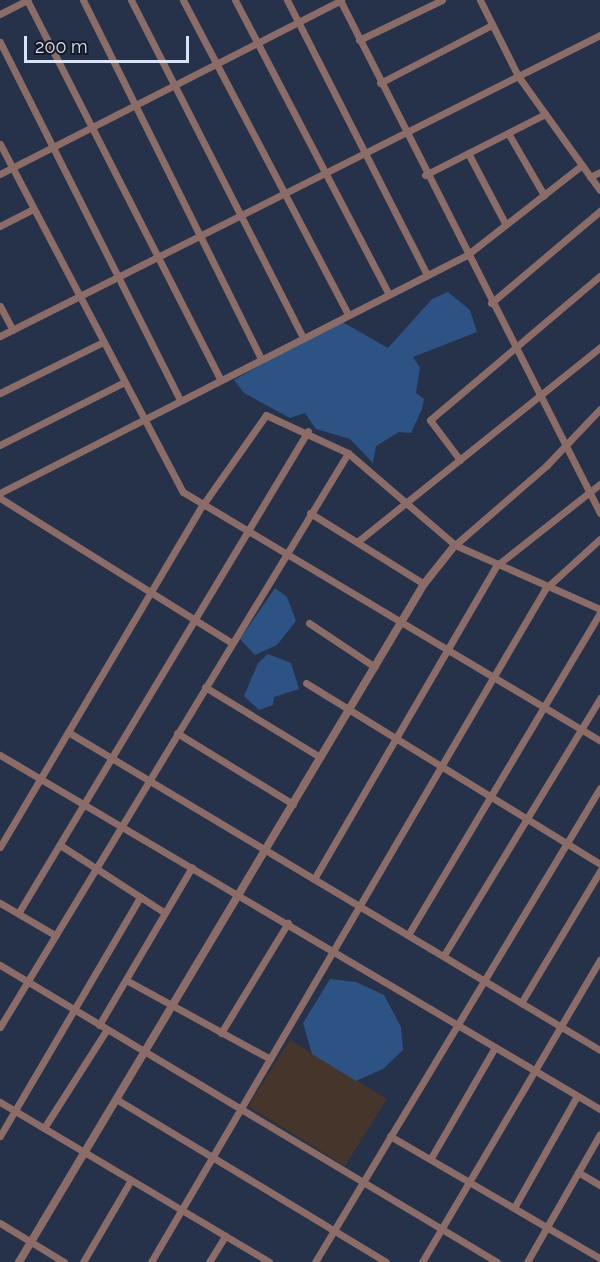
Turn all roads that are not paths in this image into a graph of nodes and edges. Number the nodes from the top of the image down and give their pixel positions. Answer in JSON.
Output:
{"nodes":[{"id":1,"x":27,"y":0,"type":"edge"},
{"id":2,"x":83,"y":0,"type":"edge"},
{"id":3,"x":131,"y":0,"type":"edge"},
{"id":4,"x":183,"y":0,"type":"edge"},
{"id":5,"x":234,"y":0,"type":"edge"},
{"id":6,"x":287,"y":0,"type":"edge"},
{"id":7,"x":340,"y":0,"type":"edge"},
{"id":8,"x":442,"y":0,"type":"edge"},
{"id":9,"x":480,"y":0,"type":"edge"},
{"id":10,"x":0,"y":14,"type":"edge"},
{"id":11,"x":298,"y":22,"type":"junction"},
{"id":12,"x":492,"y":25,"type":"junction"},
{"id":13,"x":600,"y":35,"type":"edge"},
{"id":14,"x":359,"y":40,"type":"junction"},
{"id":15,"x":0,"y":42,"type":"edge"},
{"id":16,"x":257,"y":43,"type":"junction"},
{"id":17,"x":216,"y":63,"type":"junction"},
{"id":18,"x":518,"y":76,"type":"junction"},
{"id":19,"x":380,"y":83,"type":"junction"},
{"id":20,"x":174,"y":85,"type":"junction"},
{"id":21,"x":135,"y":105,"type":"junction"},
{"id":22,"x":545,"y":114,"type":"junction"},
{"id":23,"x":92,"y":127,"type":"junction"},
{"id":24,"x":508,"y":133,"type":"junction"},
{"id":25,"x":404,"y":134,"type":"junction"},
{"id":26,"x":0,"y":144,"type":"edge"},
{"id":27,"x":53,"y":147,"type":"junction"},
{"id":28,"x":366,"y":153,"type":"junction"},
{"id":29,"x":468,"y":153,"type":"junction"},
{"id":30,"x":582,"y":165,"type":"junction"},
{"id":31,"x":12,"y":168,"type":"junction"},
{"id":32,"x":600,"y":172,"type":"edge"},
{"id":33,"x":326,"y":173,"type":"junction"},
{"id":34,"x":0,"y":174,"type":"edge"},
{"id":35,"x":425,"y":175,"type":"junction"},
{"id":36,"x":590,"y":177,"type":"junction"},
{"id":37,"x":600,"y":190,"type":"edge"},
{"id":38,"x":285,"y":194,"type":"junction"},
{"id":39,"x":544,"y":195,"type":"junction"},
{"id":40,"x":33,"y":209,"type":"junction"},
{"id":41,"x":600,"y":211,"type":"edge"},
{"id":42,"x":241,"y":216,"type":"junction"},
{"id":43,"x":506,"y":225,"type":"junction"},
{"id":44,"x":0,"y":226,"type":"edge"},
{"id":45,"x":200,"y":236,"type":"junction"},
{"id":46,"x":467,"y":255,"type":"junction"},
{"id":47,"x":158,"y":257,"type":"junction"},
{"id":48,"x":427,"y":275,"type":"junction"},
{"id":49,"x":600,"y":276,"type":"edge"},
{"id":50,"x":118,"y":277,"type":"junction"},
{"id":51,"x":388,"y":293,"type":"junction"},
{"id":52,"x":77,"y":297,"type":"junction"},
{"id":53,"x":491,"y":303,"type":"junction"},
{"id":54,"x":0,"y":306,"type":"edge"},
{"id":55,"x":347,"y":312,"type":"junction"},
{"id":56,"x":13,"y":330,"type":"junction"},
{"id":57,"x":302,"y":335,"type":"junction"},
{"id":58,"x":0,"y":336,"type":"edge"},
{"id":59,"x":101,"y":344,"type":"junction"},
{"id":60,"x":600,"y":347,"type":"edge"},
{"id":61,"x":515,"y":349,"type":"junction"},
{"id":62,"x":260,"y":357,"type":"junction"},
{"id":63,"x":220,"y":379,"type":"junction"},
{"id":64,"x":122,"y":383,"type":"junction"},
{"id":65,"x":0,"y":393,"type":"edge"},
{"id":66,"x":538,"y":394,"type":"junction"},
{"id":67,"x":180,"y":400,"type":"junction"},
{"id":68,"x":600,"y":409,"type":"edge"},
{"id":69,"x":141,"y":420,"type":"junction"},
{"id":70,"x":308,"y":431,"type":"junction"},
{"id":71,"x":563,"y":443,"type":"junction"},
{"id":72,"x":0,"y":445,"type":"edge"},
{"id":73,"x":348,"y":453,"type":"junction"},
{"id":74,"x":460,"y":460,"type":"junction"},
{"id":75,"x":600,"y":484,"type":"edge"},
{"id":76,"x":0,"y":493,"type":"edge"},
{"id":77,"x":591,"y":496,"type":"junction"},
{"id":78,"x":0,"y":498,"type":"edge"},
{"id":79,"x":407,"y":502,"type":"junction"},
{"id":80,"x":202,"y":506,"type":"junction"},
{"id":81,"x":310,"y":513,"type":"junction"},
{"id":82,"x":600,"y":513,"type":"edge"},
{"id":83,"x":244,"y":531,"type":"junction"},
{"id":84,"x":600,"y":538,"type":"edge"},
{"id":85,"x":357,"y":542,"type":"junction"},
{"id":86,"x":455,"y":545,"type":"junction"},
{"id":87,"x":285,"y":555,"type":"junction"},
{"id":88,"x":496,"y":566,"type":"junction"},
{"id":89,"x":424,"y":584,"type":"junction"},
{"id":90,"x":545,"y":589,"type":"junction"},
{"id":91,"x":152,"y":591,"type":"junction"},
{"id":92,"x":600,"y":611,"type":"edge"},
{"id":93,"x":192,"y":617,"type":"junction"},
{"id":94,"x":309,"y":624,"type":"dead end"},
{"id":95,"x":401,"y":624,"type":"junction"},
{"id":96,"x":232,"y":643,"type":"junction"},
{"id":97,"x":448,"y":651,"type":"junction"},
{"id":98,"x":375,"y":667,"type":"junction"},
{"id":99,"x":493,"y":678,"type":"junction"},
{"id":100,"x":306,"y":682,"type":"dead end"},
{"id":101,"x":205,"y":687,"type":"junction"},
{"id":102,"x":600,"y":698,"type":"edge"},
{"id":103,"x":544,"y":707,"type":"junction"},
{"id":104,"x":347,"y":712,"type":"junction"},
{"id":105,"x":580,"y":730,"type":"junction"},
{"id":106,"x":68,"y":732,"type":"junction"},
{"id":107,"x":177,"y":734,"type":"junction"},
{"id":108,"x":600,"y":741,"type":"edge"},
{"id":109,"x":394,"y":742,"type":"junction"},
{"id":110,"x":0,"y":755,"type":"edge"},
{"id":111,"x":320,"y":757,"type":"junction"},
{"id":112,"x":111,"y":758,"type":"junction"},
{"id":113,"x":442,"y":768,"type":"junction"},
{"id":114,"x":41,"y":778,"type":"junction"},
{"id":115,"x":149,"y":780,"type":"junction"},
{"id":116,"x":600,"y":788,"type":"edge"},
{"id":117,"x":492,"y":794,"type":"junction"},
{"id":118,"x":85,"y":804,"type":"junction"},
{"id":119,"x":293,"y":804,"type":"junction"},
{"id":120,"x":528,"y":818,"type":"junction"},
{"id":121,"x":122,"y":826,"type":"junction"},
{"id":122,"x":566,"y":844,"type":"junction"},
{"id":123,"x":60,"y":845,"type":"junction"},
{"id":124,"x":0,"y":848,"type":"edge"},
{"id":125,"x":266,"y":849,"type":"junction"},
{"id":126,"x":600,"y":864,"type":"edge"},
{"id":127,"x":192,"y":867,"type":"junction"},
{"id":128,"x":96,"y":868,"type":"junction"},
{"id":129,"x":600,"y":871,"type":"edge"},
{"id":130,"x":314,"y":879,"type":"junction"},
{"id":131,"x":239,"y":894,"type":"junction"},
{"id":132,"x":140,"y":897,"type":"junction"},
{"id":133,"x":0,"y":903,"type":"edge"},
{"id":134,"x":359,"y":907,"type":"junction"},
{"id":135,"x":19,"y":912,"type":"junction"},
{"id":136,"x":165,"y":913,"type":"junction"},
{"id":137,"x":288,"y":923,"type":"junction"},
{"id":138,"x":55,"y":935,"type":"junction"},
{"id":139,"x":408,"y":935,"type":"junction"},
{"id":140,"x":333,"y":951,"type":"junction"},
{"id":141,"x":444,"y":955,"type":"junction"},
{"id":142,"x":600,"y":960,"type":"edge"},
{"id":143,"x":0,"y":965,"type":"edge"},
{"id":144,"x":126,"y":980,"type":"junction"},
{"id":145,"x":484,"y":981,"type":"junction"},
{"id":146,"x":27,"y":982,"type":"junction"},
{"id":147,"x":520,"y":1003,"type":"junction"},
{"id":148,"x":172,"y":1005,"type":"junction"},
{"id":149,"x":74,"y":1010,"type":"junction"},
{"id":150,"x":458,"y":1024,"type":"junction"},
{"id":151,"x":99,"y":1025,"type":"junction"},
{"id":152,"x":561,"y":1026,"type":"junction"},
{"id":153,"x":0,"y":1027,"type":"edge"},
{"id":154,"x":107,"y":1029,"type":"junction"},
{"id":155,"x":221,"y":1033,"type":"junction"},
{"id":156,"x":495,"y":1047,"type":"junction"},
{"id":157,"x":600,"y":1049,"type":"edge"},
{"id":158,"x":144,"y":1052,"type":"junction"},
{"id":159,"x":270,"y":1059,"type":"junction"},
{"id":160,"x":535,"y":1071,"type":"junction"},
{"id":161,"x":577,"y":1096,"type":"junction"},
{"id":162,"x":116,"y":1099,"type":"junction"},
{"id":163,"x":0,"y":1102,"type":"edge"},
{"id":164,"x":600,"y":1109,"type":"edge"},
{"id":165,"x":15,"y":1110,"type":"junction"},
{"id":166,"x":240,"y":1110,"type":"junction"},
{"id":167,"x":44,"y":1128,"type":"junction"},
{"id":168,"x":600,"y":1134,"type":"edge"},
{"id":169,"x":0,"y":1136,"type":"edge"},
{"id":170,"x":390,"y":1136,"type":"junction"},
{"id":171,"x":84,"y":1152,"type":"junction"},
{"id":172,"x":213,"y":1157,"type":"junction"},
{"id":173,"x":431,"y":1158,"type":"junction"},
{"id":174,"x":578,"y":1172,"type":"junction"},
{"id":175,"x":131,"y":1180,"type":"junction"},
{"id":176,"x":471,"y":1180,"type":"junction"},
{"id":177,"x":363,"y":1182,"type":"junction"},
{"id":178,"x":600,"y":1185,"type":"edge"},
{"id":179,"x":515,"y":1206,"type":"junction"},
{"id":180,"x":182,"y":1210,"type":"junction"},
{"id":181,"x":0,"y":1222,"type":"edge"},
{"id":182,"x":548,"y":1226,"type":"junction"},
{"id":183,"x":442,"y":1230,"type":"junction"},
{"id":184,"x":332,"y":1233,"type":"junction"},
{"id":185,"x":225,"y":1236,"type":"junction"},
{"id":186,"x":32,"y":1240,"type":"junction"},
{"id":187,"x":600,"y":1258,"type":"edge"},
{"id":188,"x":265,"y":1261,"type":"edge"},
{"id":189,"x":19,"y":1262,"type":"edge"},
{"id":190,"x":64,"y":1262,"type":"edge"},
{"id":191,"x":83,"y":1262,"type":"edge"},
{"id":192,"x":151,"y":1262,"type":"edge"},
{"id":193,"x":209,"y":1262,"type":"edge"},
{"id":194,"x":315,"y":1262,"type":"edge"},
{"id":195,"x":386,"y":1262,"type":"edge"},
{"id":196,"x":422,"y":1262,"type":"edge"},
{"id":197,"x":497,"y":1262,"type":"edge"},
{"id":198,"x":527,"y":1262,"type":"edge"}],
"edges":[{"from":1,"to":10,"type":"street"},
{"from":1,"to":23,"type":"street"},
{"from":2,"to":21,"type":"street"},
{"from":3,"to":20,"type":"street"},
{"from":4,"to":17,"type":"street"},
{"from":5,"to":16,"type":"street"},
{"from":6,"to":11,"type":"street"},
{"from":7,"to":11,"type":"street"},
{"from":7,"to":14,"type":"street"},
{"from":8,"to":14,"type":"street"},
{"from":9,"to":12,"type":"street"},
{"from":11,"to":16,"type":"street"},
{"from":11,"to":28,"type":"street"},
{"from":12,"to":18,"type":"street"},
{"from":12,"to":19,"type":"street"},
{"from":13,"to":18,"type":"street"},
{"from":14,"to":19,"type":"street"},
{"from":15,"to":27,"type":"street"},
{"from":16,"to":17,"type":"street"},
{"from":16,"to":33,"type":"street"},
{"from":17,"to":20,"type":"street"},
{"from":17,"to":38,"type":"street"},
{"from":18,"to":22,"type":"street"},
{"from":18,"to":25,"type":"street"},
{"from":19,"to":25,"type":"street"},
{"from":20,"to":21,"type":"street"},
{"from":20,"to":42,"type":"street"},
{"from":21,"to":23,"type":"street"},
{"from":21,"to":45,"type":"street"},
{"from":22,"to":24,"type":"street"},
{"from":22,"to":30,"type":"street"},
{"from":23,"to":27,"type":"street"},
{"from":23,"to":47,"type":"street"},
{"from":24,"to":29,"type":"street"},
{"from":24,"to":39,"type":"street"},
{"from":25,"to":28,"type":"street"},
{"from":25,"to":35,"type":"street"},
{"from":26,"to":31,"type":"street"},
{"from":27,"to":31,"type":"street"},
{"from":27,"to":50,"type":"street"},
{"from":28,"to":33,"type":"street"},
{"from":28,"to":48,"type":"street"},
{"from":29,"to":35,"type":"street"},
{"from":29,"to":43,"type":"street"},
{"from":30,"to":36,"type":"street"},
{"from":30,"to":39,"type":"street"},
{"from":31,"to":34,"type":"street"},
{"from":31,"to":40,"type":"street"},
{"from":32,"to":36,"type":"street"},
{"from":33,"to":38,"type":"street"},
{"from":33,"to":51,"type":"street"},
{"from":35,"to":46,"type":"street"},
{"from":36,"to":37,"type":"street"},
{"from":38,"to":42,"type":"street"},
{"from":38,"to":55,"type":"street"},
{"from":39,"to":43,"type":"street"},
{"from":40,"to":44,"type":"street"},
{"from":40,"to":52,"type":"street"},
{"from":41,"to":53,"type":"street"},
{"from":42,"to":45,"type":"street"},
{"from":42,"to":57,"type":"street"},
{"from":43,"to":46,"type":"street"},
{"from":45,"to":47,"type":"street"},
{"from":45,"to":62,"type":"street"},
{"from":46,"to":48,"type":"street"},
{"from":46,"to":53,"type":"street"},
{"from":47,"to":50,"type":"street"},
{"from":47,"to":63,"type":"street"},
{"from":48,"to":51,"type":"street"},
{"from":49,"to":61,"type":"street"},
{"from":50,"to":52,"type":"street"},
{"from":50,"to":67,"type":"street"},
{"from":51,"to":55,"type":"street"},
{"from":52,"to":56,"type":"street"},
{"from":52,"to":59,"type":"street"},
{"from":53,"to":61,"type":"street"},
{"from":54,"to":56,"type":"street"},
{"from":55,"to":57,"type":"street"},
{"from":56,"to":58,"type":"street"},
{"from":57,"to":62,"type":"street"},
{"from":59,"to":64,"type":"street"},
{"from":59,"to":65,"type":"street"},
{"from":60,"to":66,"type":"street"},
{"from":61,"to":66,"type":"street"},
{"from":61,"to":74,"type":"street"},
{"from":62,"to":63,"type":"street"},
{"from":63,"to":67,"type":"street"},
{"from":64,"to":69,"type":"street"},
{"from":64,"to":72,"type":"street"},
{"from":66,"to":71,"type":"street"},
{"from":66,"to":74,"type":"street"},
{"from":67,"to":69,"type":"street"},
{"from":68,"to":71,"type":"street"},
{"from":69,"to":76,"type":"street"},
{"from":69,"to":80,"type":"street"},
{"from":70,"to":73,"type":"street"},
{"from":70,"to":80,"type":"street"},
{"from":70,"to":83,"type":"street"},
{"from":71,"to":77,"type":"street"},
{"from":71,"to":86,"type":"street"},
{"from":73,"to":79,"type":"street"},
{"from":73,"to":81,"type":"street"},
{"from":74,"to":79,"type":"street"},
{"from":75,"to":77,"type":"street"},
{"from":77,"to":82,"type":"street"},
{"from":77,"to":88,"type":"street"},
{"from":78,"to":91,"type":"street"},
{"from":79,"to":85,"type":"street"},
{"from":79,"to":86,"type":"street"},
{"from":80,"to":83,"type":"street"},
{"from":80,"to":91,"type":"street"},
{"from":81,"to":85,"type":"street"},
{"from":81,"to":87,"type":"street"},
{"from":83,"to":87,"type":"street"},
{"from":83,"to":93,"type":"street"},
{"from":84,"to":90,"type":"street"},
{"from":85,"to":89,"type":"street"},
{"from":86,"to":88,"type":"street"},
{"from":86,"to":89,"type":"street"},
{"from":87,"to":95,"type":"street"},
{"from":87,"to":96,"type":"street"},
{"from":88,"to":90,"type":"street"},
{"from":88,"to":97,"type":"street"},
{"from":89,"to":95,"type":"street"},
{"from":90,"to":92,"type":"street"},
{"from":90,"to":99,"type":"street"},
{"from":91,"to":93,"type":"street"},
{"from":91,"to":106,"type":"street"},
{"from":92,"to":103,"type":"street"},
{"from":93,"to":96,"type":"street"},
{"from":93,"to":112,"type":"street"},
{"from":94,"to":98,"type":"street"},
{"from":95,"to":97,"type":"street"},
{"from":95,"to":98,"type":"street"},
{"from":96,"to":101,"type":"street"},
{"from":97,"to":99,"type":"street"},
{"from":97,"to":109,"type":"street"},
{"from":98,"to":104,"type":"street"},
{"from":99,"to":103,"type":"street"},
{"from":99,"to":113,"type":"street"},
{"from":100,"to":104,"type":"street"},
{"from":101,"to":107,"type":"street"},
{"from":101,"to":111,"type":"street"},
{"from":102,"to":105,"type":"street"},
{"from":103,"to":105,"type":"street"},
{"from":103,"to":117,"type":"street"},
{"from":104,"to":109,"type":"street"},
{"from":104,"to":111,"type":"street"},
{"from":105,"to":108,"type":"street"},
{"from":105,"to":120,"type":"street"},
{"from":106,"to":112,"type":"street"},
{"from":106,"to":114,"type":"street"},
{"from":107,"to":115,"type":"street"},
{"from":107,"to":119,"type":"street"},
{"from":109,"to":113,"type":"street"},
{"from":109,"to":130,"type":"street"},
{"from":110,"to":114,"type":"street"},
{"from":111,"to":119,"type":"street"},
{"from":112,"to":115,"type":"street"},
{"from":112,"to":118,"type":"street"},
{"from":113,"to":117,"type":"street"},
{"from":113,"to":134,"type":"street"},
{"from":114,"to":118,"type":"street"},
{"from":114,"to":124,"type":"street"},
{"from":115,"to":121,"type":"street"},
{"from":115,"to":125,"type":"street"},
{"from":116,"to":122,"type":"street"},
{"from":117,"to":120,"type":"street"},
{"from":117,"to":139,"type":"street"},
{"from":118,"to":121,"type":"street"},
{"from":118,"to":123,"type":"street"},
{"from":119,"to":125,"type":"street"},
{"from":120,"to":122,"type":"street"},
{"from":120,"to":141,"type":"street"},
{"from":121,"to":127,"type":"street"},
{"from":121,"to":128,"type":"street"},
{"from":122,"to":126,"type":"street"},
{"from":122,"to":145,"type":"street"},
{"from":123,"to":128,"type":"street"},
{"from":123,"to":135,"type":"street"},
{"from":125,"to":130,"type":"street"},
{"from":125,"to":131,"type":"street"},
{"from":127,"to":131,"type":"street"},
{"from":127,"to":136,"type":"street"},
{"from":128,"to":132,"type":"street"},
{"from":128,"to":138,"type":"street"},
{"from":129,"to":147,"type":"street"},
{"from":130,"to":134,"type":"street"},
{"from":131,"to":137,"type":"street"},
{"from":131,"to":148,"type":"street"},
{"from":132,"to":136,"type":"street"},
{"from":132,"to":149,"type":"street"},
{"from":133,"to":135,"type":"street"},
{"from":134,"to":139,"type":"street"},
{"from":134,"to":140,"type":"street"},
{"from":135,"to":138,"type":"street"},
{"from":136,"to":144,"type":"street"},
{"from":137,"to":140,"type":"street"},
{"from":137,"to":155,"type":"street"},
{"from":138,"to":146,"type":"street"},
{"from":139,"to":141,"type":"street"},
{"from":140,"to":150,"type":"street"},
{"from":140,"to":159,"type":"street"},
{"from":141,"to":145,"type":"street"},
{"from":142,"to":152,"type":"street"},
{"from":143,"to":146,"type":"street"},
{"from":144,"to":148,"type":"street"},
{"from":144,"to":151,"type":"street"},
{"from":145,"to":147,"type":"street"},
{"from":145,"to":150,"type":"street"},
{"from":146,"to":149,"type":"street"},
{"from":146,"to":153,"type":"street"},
{"from":147,"to":152,"type":"street"},
{"from":148,"to":155,"type":"street"},
{"from":148,"to":158,"type":"street"},
{"from":149,"to":151,"type":"street"},
{"from":149,"to":165,"type":"street"},
{"from":150,"to":156,"type":"street"},
{"from":150,"to":170,"type":"street"},
{"from":151,"to":154,"type":"street"},
{"from":152,"to":157,"type":"street"},
{"from":152,"to":160,"type":"street"},
{"from":154,"to":158,"type":"street"},
{"from":154,"to":167,"type":"street"},
{"from":155,"to":159,"type":"street"},
{"from":156,"to":160,"type":"street"},
{"from":156,"to":173,"type":"street"},
{"from":158,"to":162,"type":"street"},
{"from":158,"to":166,"type":"street"},
{"from":159,"to":166,"type":"street"},
{"from":160,"to":161,"type":"street"},
{"from":160,"to":176,"type":"street"},
{"from":161,"to":164,"type":"street"},
{"from":161,"to":179,"type":"street"},
{"from":162,"to":171,"type":"street"},
{"from":162,"to":172,"type":"street"},
{"from":163,"to":165,"type":"street"},
{"from":165,"to":167,"type":"street"},
{"from":165,"to":169,"type":"street"},
{"from":166,"to":172,"type":"street"},
{"from":166,"to":177,"type":"street"},
{"from":167,"to":171,"type":"street"},
{"from":168,"to":174,"type":"street"},
{"from":170,"to":173,"type":"street"},
{"from":170,"to":177,"type":"street"},
{"from":171,"to":175,"type":"street"},
{"from":171,"to":186,"type":"street"},
{"from":172,"to":180,"type":"street"},
{"from":172,"to":184,"type":"street"},
{"from":173,"to":176,"type":"street"},
{"from":174,"to":178,"type":"street"},
{"from":174,"to":182,"type":"street"},
{"from":175,"to":180,"type":"street"},
{"from":175,"to":191,"type":"street"},
{"from":176,"to":179,"type":"street"},
{"from":176,"to":183,"type":"street"},
{"from":177,"to":183,"type":"street"},
{"from":177,"to":184,"type":"street"},
{"from":179,"to":182,"type":"street"},
{"from":180,"to":185,"type":"street"},
{"from":180,"to":192,"type":"street"},
{"from":181,"to":186,"type":"street"},
{"from":182,"to":187,"type":"street"},
{"from":182,"to":198,"type":"street"},
{"from":183,"to":196,"type":"street"},
{"from":183,"to":197,"type":"street"},
{"from":184,"to":194,"type":"street"},
{"from":184,"to":195,"type":"street"},
{"from":185,"to":188,"type":"street"},
{"from":185,"to":193,"type":"street"},
{"from":186,"to":189,"type":"street"},
{"from":186,"to":190,"type":"street"}]}
